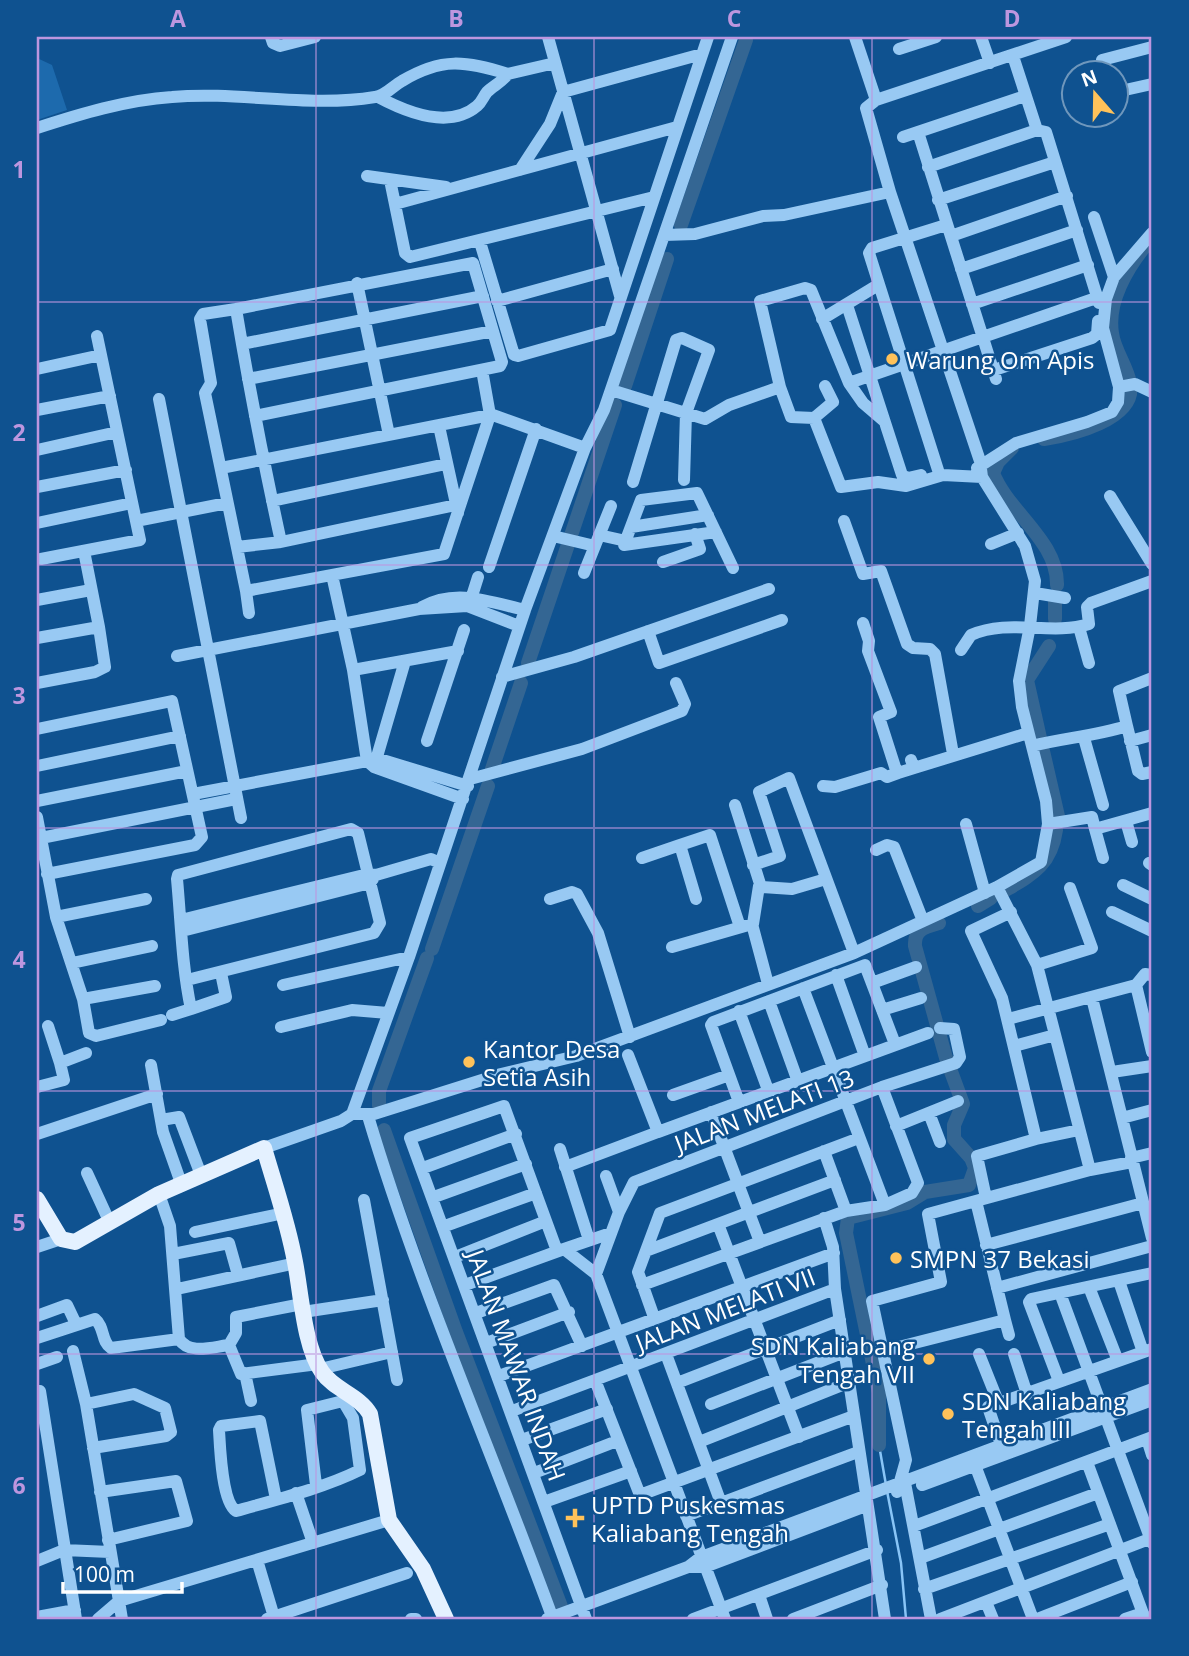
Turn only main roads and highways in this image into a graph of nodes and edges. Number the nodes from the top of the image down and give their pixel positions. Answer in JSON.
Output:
{"nodes":[{"id":1,"x":37,"y":1199,"type":"edge"},
{"id":2,"x":446,"y":1619,"type":"edge"}],
"edges":[{"from":1,"to":2,"type":"main road"}]}
